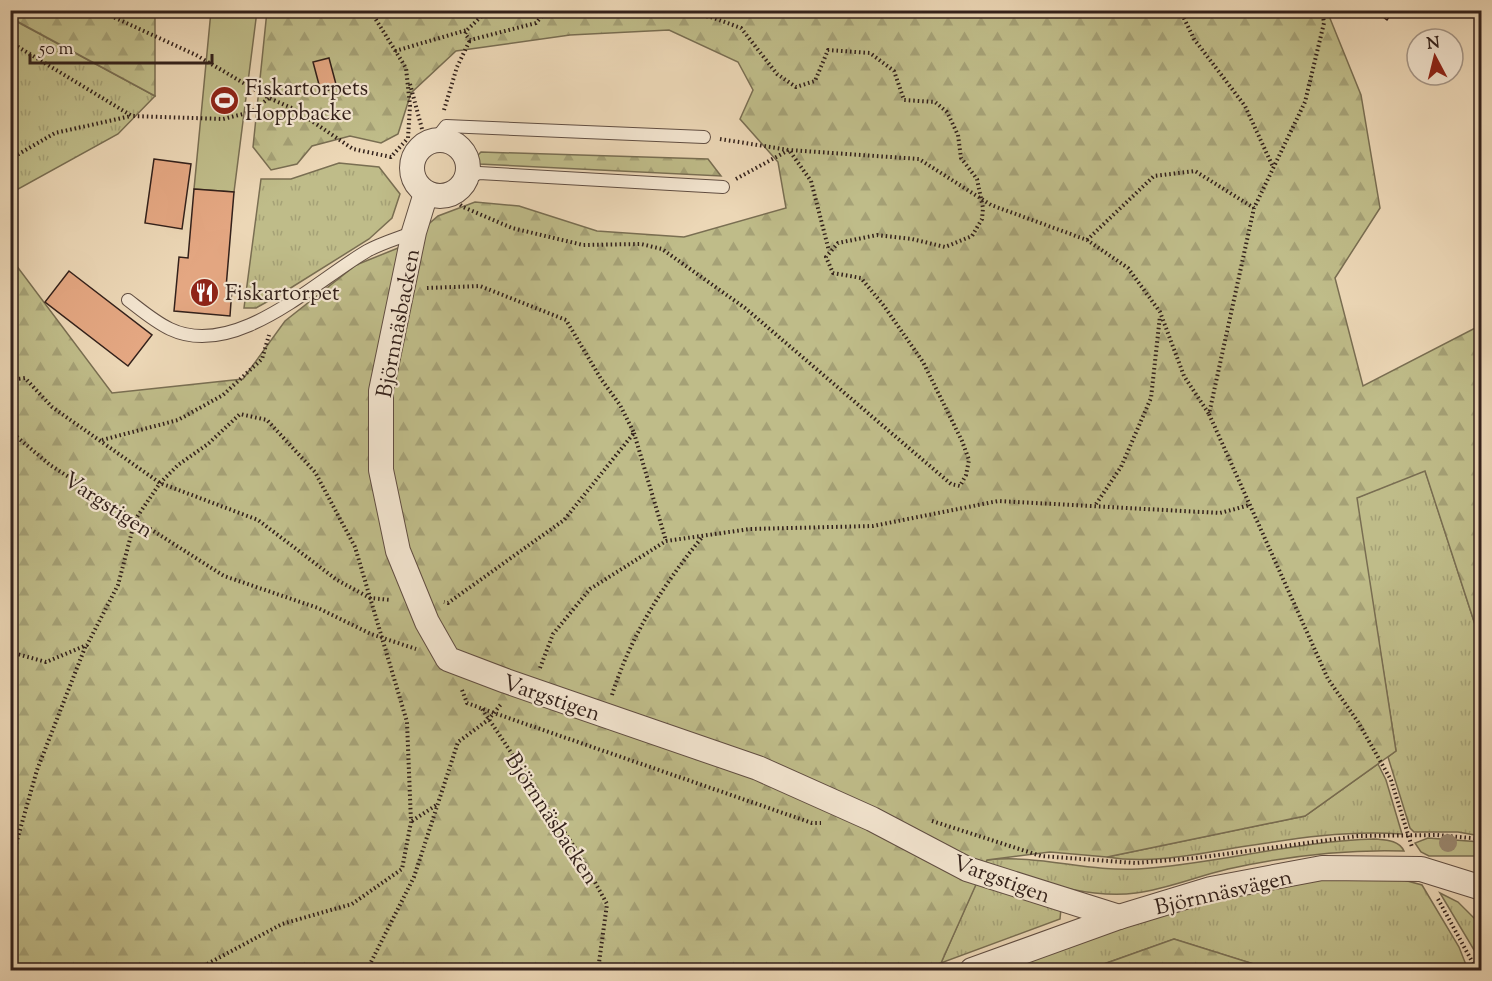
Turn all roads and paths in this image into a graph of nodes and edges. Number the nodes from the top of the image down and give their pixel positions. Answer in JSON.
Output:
{"nodes":[{"id":1,"x":98,"y":10,"type":"edge"},
{"id":2,"x":370,"y":10,"type":"edge"},
{"id":3,"x":488,"y":10,"type":"edge"},
{"id":4,"x":548,"y":10,"type":"edge"},
{"id":5,"x":656,"y":10,"type":"edge"},
{"id":6,"x":1180,"y":10,"type":"edge"},
{"id":7,"x":1322,"y":10,"type":"edge"},
{"id":8,"x":467,"y":30,"type":"junction"},
{"id":9,"x":470,"y":40,"type":"junction"},
{"id":10,"x":10,"y":42,"type":"edge"},
{"id":11,"x":395,"y":51,"type":"junction"},
{"id":12,"x":405,"y":68,"type":"junction"},
{"id":13,"x":10,"y":69,"type":"edge"},
{"id":14,"x":10,"y":80,"type":"edge"},
{"id":15,"x":269,"y":98,"type":"junction"},
{"id":16,"x":132,"y":116,"type":"junction"},
{"id":17,"x":704,"y":137,"type":"joint"},
{"id":18,"x":430,"y":142,"type":"junction"},
{"id":19,"x":789,"y":150,"type":"junction"},
{"id":20,"x":10,"y":159,"type":"edge"},
{"id":21,"x":1274,"y":168,"type":"junction"},
{"id":22,"x":723,"y":187,"type":"joint"},
{"id":23,"x":447,"y":189,"type":"junction"},
{"id":24,"x":981,"y":199,"type":"junction"},
{"id":25,"x":1254,"y":208,"type":"junction"},
{"id":26,"x":414,"y":232,"type":"junction"},
{"id":27,"x":1087,"y":240,"type":"junction"},
{"id":28,"x":829,"y":251,"type":"junction"},
{"id":29,"x":419,"y":284,"type":"dead end"},
{"id":30,"x":128,"y":300,"type":"dead end"},
{"id":31,"x":1160,"y":312,"type":"junction"},
{"id":32,"x":276,"y":313,"type":"junction"},
{"id":33,"x":10,"y":380,"type":"edge"},
{"id":34,"x":1209,"y":414,"type":"junction"},
{"id":35,"x":10,"y":431,"type":"edge"},
{"id":36,"x":634,"y":433,"type":"junction"},
{"id":37,"x":102,"y":441,"type":"junction"},
{"id":38,"x":160,"y":483,"type":"junction"},
{"id":39,"x":1096,"y":504,"type":"junction"},
{"id":40,"x":1250,"y":505,"type":"junction"},
{"id":41,"x":135,"y":520,"type":"junction"},
{"id":42,"x":703,"y":536,"type":"junction"},
{"id":43,"x":666,"y":542,"type":"junction"},
{"id":44,"x":370,"y":598,"type":"junction"},
{"id":45,"x":418,"y":601,"type":"junction"},
{"id":46,"x":382,"y":639,"type":"junction"},
{"id":47,"x":87,"y":645,"type":"junction"},
{"id":48,"x":10,"y":652,"type":"edge"},
{"id":49,"x":448,"y":659,"type":"junction"},
{"id":50,"x":506,"y":681,"type":"junction"},
{"id":51,"x":532,"y":690,"type":"junction"},
{"id":52,"x":481,"y":707,"type":"junction"},
{"id":53,"x":494,"y":713,"type":"junction"},
{"id":54,"x":606,"y":715,"type":"junction"},
{"id":55,"x":488,"y":720,"type":"junction"},
{"id":56,"x":438,"y":804,"type":"junction"},
{"id":57,"x":926,"y":819,"type":"dead end"},
{"id":58,"x":411,"y":822,"type":"junction"},
{"id":59,"x":824,"y":822,"type":"dead end"},
{"id":60,"x":1408,"y":837,"type":"junction"},
{"id":61,"x":1482,"y":839,"type":"edge"},
{"id":62,"x":10,"y":865,"type":"edge"},
{"id":63,"x":1421,"y":869,"type":"junction"},
{"id":64,"x":1482,"y":888,"type":"edge"},
{"id":65,"x":1119,"y":917,"type":"junction"},
{"id":66,"x":196,"y":970,"type":"edge"},
{"id":67,"x":367,"y":970,"type":"edge"},
{"id":68,"x":598,"y":970,"type":"edge"},
{"id":69,"x":972,"y":970,"type":"edge"},
{"id":70,"x":1475,"y":970,"type":"edge"}],
"edges":[{"from":1,"to":15,"type":"path"},
{"from":2,"to":11,"type":"path"},
{"from":3,"to":8,"type":"path"},
{"from":4,"to":9,"type":"path"},
{"from":5,"to":24,"type":"path"},
{"from":6,"to":21,"type":"path"},
{"from":7,"to":21,"type":"path"},
{"from":8,"to":9,"type":"path"},
{"from":8,"to":11,"type":"path"},
{"from":9,"to":18,"type":"path"},
{"from":10,"to":16,"type":"path"},
{"from":11,"to":12,"type":"path"},
{"from":12,"to":15,"type":"path"},
{"from":12,"to":18,"type":"path"},
{"from":13,"to":14,"type":"path"},
{"from":15,"to":16,"type":"path"},
{"from":16,"to":20,"type":"path"},
{"from":17,"to":18,"type":"lane"},
{"from":17,"to":19,"type":"path"},
{"from":18,"to":23,"type":"street"},
{"from":18,"to":23,"type":"street","name":"Björnnäsbacken"},
{"from":19,"to":22,"type":"path"},
{"from":19,"to":24,"type":"path"},
{"from":19,"to":28,"type":"path"},
{"from":21,"to":25,"type":"path"},
{"from":22,"to":23,"type":"lane"},
{"from":23,"to":26,"type":"street","name":"Björnnäsbacken"},
{"from":23,"to":28,"type":"path"},
{"from":24,"to":27,"type":"path"},
{"from":24,"to":28,"type":"path"},
{"from":25,"to":27,"type":"path"},
{"from":25,"to":34,"type":"path"},
{"from":26,"to":32,"type":"lane"},
{"from":26,"to":45,"type":"street","name":"Björnnäsbacken"},
{"from":27,"to":31,"type":"path"},
{"from":29,"to":36,"type":"path"},
{"from":30,"to":32,"type":"lane"},
{"from":31,"to":34,"type":"path"},
{"from":31,"to":39,"type":"path"},
{"from":32,"to":37,"type":"path"},
{"from":33,"to":37,"type":"path"},
{"from":34,"to":40,"type":"path"},
{"from":35,"to":41,"type":"path","name":"Vargstigen"},
{"from":36,"to":43,"type":"path"},
{"from":36,"to":45,"type":"path"},
{"from":37,"to":38,"type":"path"},
{"from":38,"to":41,"type":"path"},
{"from":38,"to":44,"type":"path"},
{"from":38,"to":44,"type":"path"},
{"from":39,"to":40,"type":"path"},
{"from":39,"to":42,"type":"path"},
{"from":40,"to":60,"type":"path"},
{"from":41,"to":46,"type":"path","name":"Vargstigen"},
{"from":41,"to":47,"type":"path"},
{"from":42,"to":43,"type":"path"},
{"from":42,"to":54,"type":"path"},
{"from":43,"to":51,"type":"path"},
{"from":44,"to":45,"type":"path"},
{"from":44,"to":46,"type":"path"},
{"from":45,"to":49,"type":"street","name":"Björnnäsbacken"},
{"from":46,"to":49,"type":"path","name":"Vargstigen"},
{"from":46,"to":58,"type":"path"},
{"from":47,"to":48,"type":"path"},
{"from":47,"to":62,"type":"path"},
{"from":49,"to":50,"type":"street","name":"Vargstigen"},
{"from":49,"to":52,"type":"path"},
{"from":50,"to":51,"type":"street","name":"Vargstigen"},
{"from":50,"to":53,"type":"path"},
{"from":51,"to":54,"type":"street","name":"Vargstigen"},
{"from":52,"to":53,"type":"path"},
{"from":52,"to":55,"type":"path","name":"Björnnäsbacken"},
{"from":53,"to":55,"type":"path"},
{"from":53,"to":59,"type":"path"},
{"from":54,"to":65,"type":"street","name":"Vargstigen"},
{"from":55,"to":56,"type":"path"},
{"from":55,"to":68,"type":"path","name":"Björnnäsbacken"},
{"from":56,"to":58,"type":"path"},
{"from":56,"to":67,"type":"path"},
{"from":57,"to":60,"type":"path"},
{"from":58,"to":66,"type":"path"},
{"from":60,"to":61,"type":"path"},
{"from":60,"to":63,"type":"path"},
{"from":63,"to":64,"type":"street","name":"Björnnäsvägen"},
{"from":63,"to":65,"type":"street","name":"Björnnäsvägen"},
{"from":63,"to":70,"type":"path"},
{"from":65,"to":69,"type":"street","name":"Björnnäsvägen"}]}
